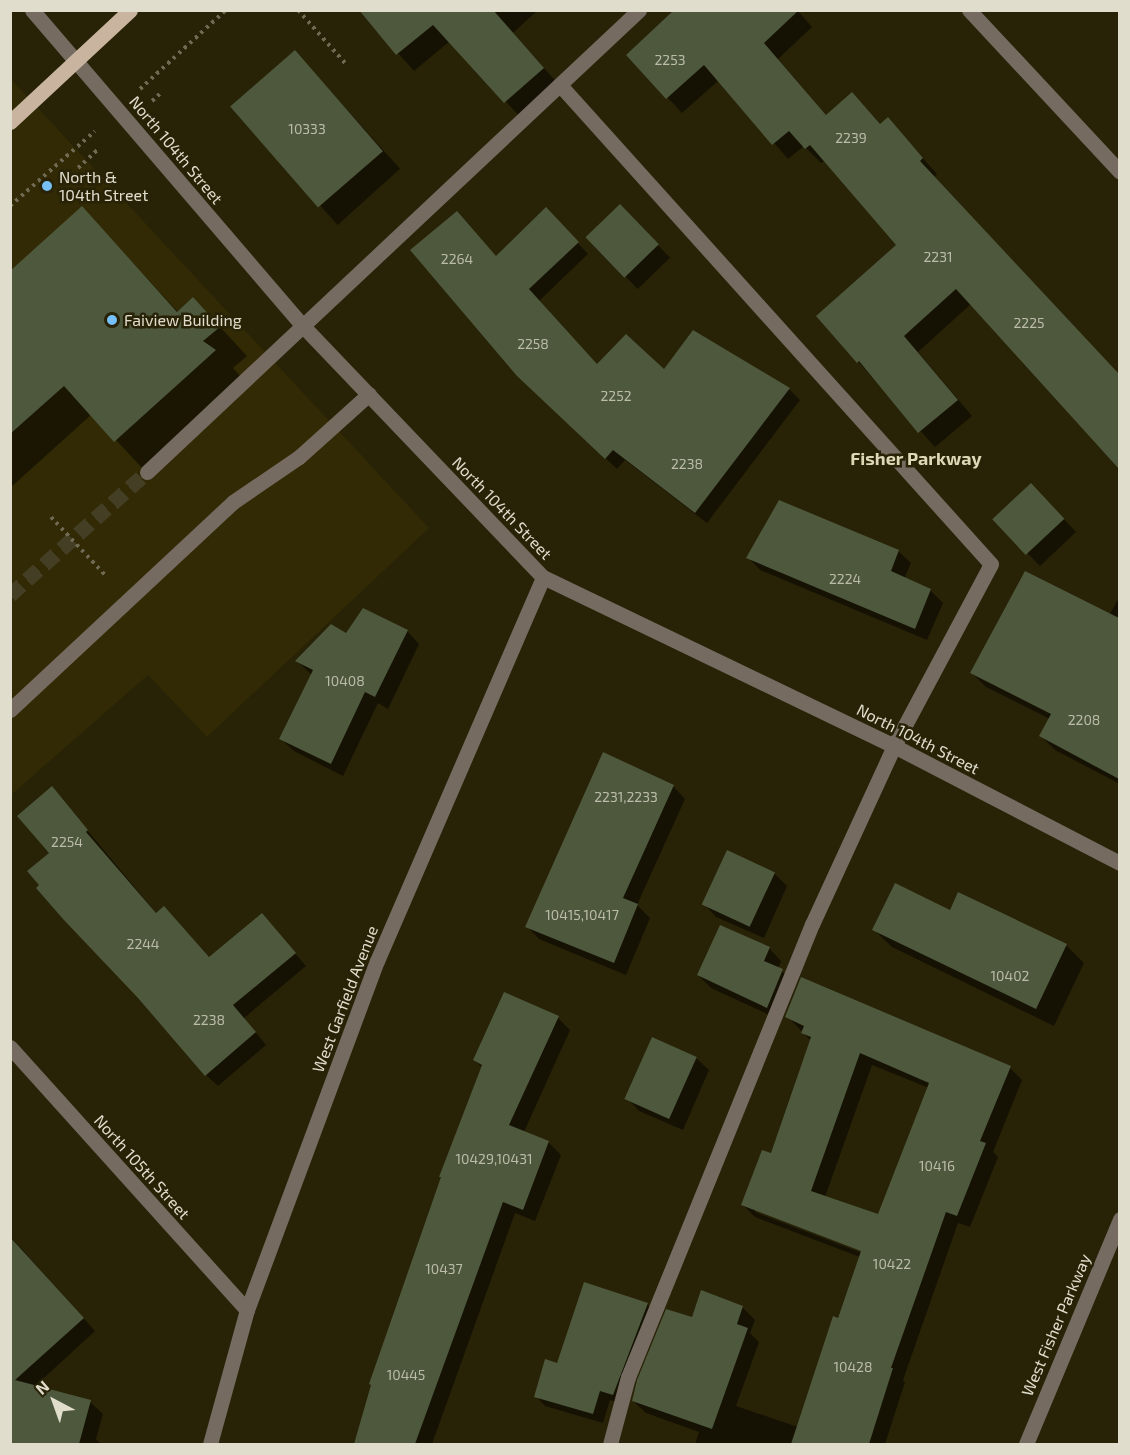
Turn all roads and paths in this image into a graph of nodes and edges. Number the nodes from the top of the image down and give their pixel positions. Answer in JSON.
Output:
{"nodes":[{"id":1,"x":32,"y":10,"type":"edge"},
{"id":2,"x":130,"y":10,"type":"edge"},
{"id":3,"x":226,"y":10,"type":"edge"},
{"id":4,"x":298,"y":10,"type":"edge"},
{"id":5,"x":639,"y":10,"type":"edge"},
{"id":6,"x":969,"y":10,"type":"edge"},
{"id":7,"x":76,"y":61,"type":"junction"},
{"id":8,"x":345,"y":63,"type":"dead end"},
{"id":9,"x":560,"y":85,"type":"junction"},
{"id":10,"x":143,"y":87,"type":"dead end"},
{"id":11,"x":162,"y":92,"type":"dead end"},
{"id":12,"x":149,"y":103,"type":"dead end"},
{"id":13,"x":10,"y":122,"type":"edge"},
{"id":14,"x":78,"y":145,"type":"dead end"},
{"id":15,"x":97,"y":150,"type":"dead end"},
{"id":16,"x":78,"y":168,"type":"dead end"},
{"id":17,"x":1119,"y":172,"type":"edge"},
{"id":18,"x":10,"y":206,"type":"edge"},
{"id":19,"x":302,"y":325,"type":"junction"},
{"id":20,"x":369,"y":394,"type":"junction"},
{"id":21,"x":147,"y":472,"type":"tunnel mouth"},
{"id":22,"x":51,"y":517,"type":"dead end"},
{"id":23,"x":543,"y":577,"type":"junction"},
{"id":24,"x":128,"y":600,"type":"junction"},
{"id":25,"x":10,"y":710,"type":"edge"},
{"id":26,"x":894,"y":746,"type":"junction"},
{"id":27,"x":1119,"y":863,"type":"edge"},
{"id":28,"x":10,"y":1047,"type":"edge"},
{"id":29,"x":1119,"y":1219,"type":"edge"},
{"id":30,"x":247,"y":1310,"type":"junction"},
{"id":31,"x":210,"y":1444,"type":"edge"},
{"id":32,"x":610,"y":1444,"type":"edge"},
{"id":33,"x":1026,"y":1444,"type":"edge"}],
"edges":[{"from":1,"to":7,"type":"street","name":"North 104th Street"},
{"from":2,"to":7,"type":"main road"},
{"from":3,"to":10,"type":"path"},
{"from":4,"to":8,"type":"path"},
{"from":5,"to":9,"type":"street"},
{"from":6,"to":17,"type":"street"},
{"from":7,"to":13,"type":"main road"},
{"from":7,"to":19,"type":"street","name":"North 104th Street"},
{"from":9,"to":19,"type":"street"},
{"from":9,"to":26,"type":"street"},
{"from":11,"to":12,"type":"path"},
{"from":14,"to":18,"type":"path"},
{"from":15,"to":16,"type":"path"},
{"from":19,"to":20,"type":"street","name":"North 104th Street"},
{"from":19,"to":21,"type":"street"},
{"from":20,"to":23,"type":"street","name":"North 104th Street"},
{"from":20,"to":24,"type":"street"},
{"from":22,"to":24,"type":"path"},
{"from":23,"to":26,"type":"street","name":"North 104th Street"},
{"from":23,"to":30,"type":"street","name":"West Garfield Avenue"},
{"from":24,"to":25,"type":"street"},
{"from":26,"to":27,"type":"street","name":"North 104th Street"},
{"from":26,"to":32,"type":"street"},
{"from":28,"to":30,"type":"street","name":"North 105th Street"},
{"from":29,"to":33,"type":"street","name":"West Fisher Parkway"},
{"from":30,"to":31,"type":"street","name":"West Garfield Avenue"}]}
